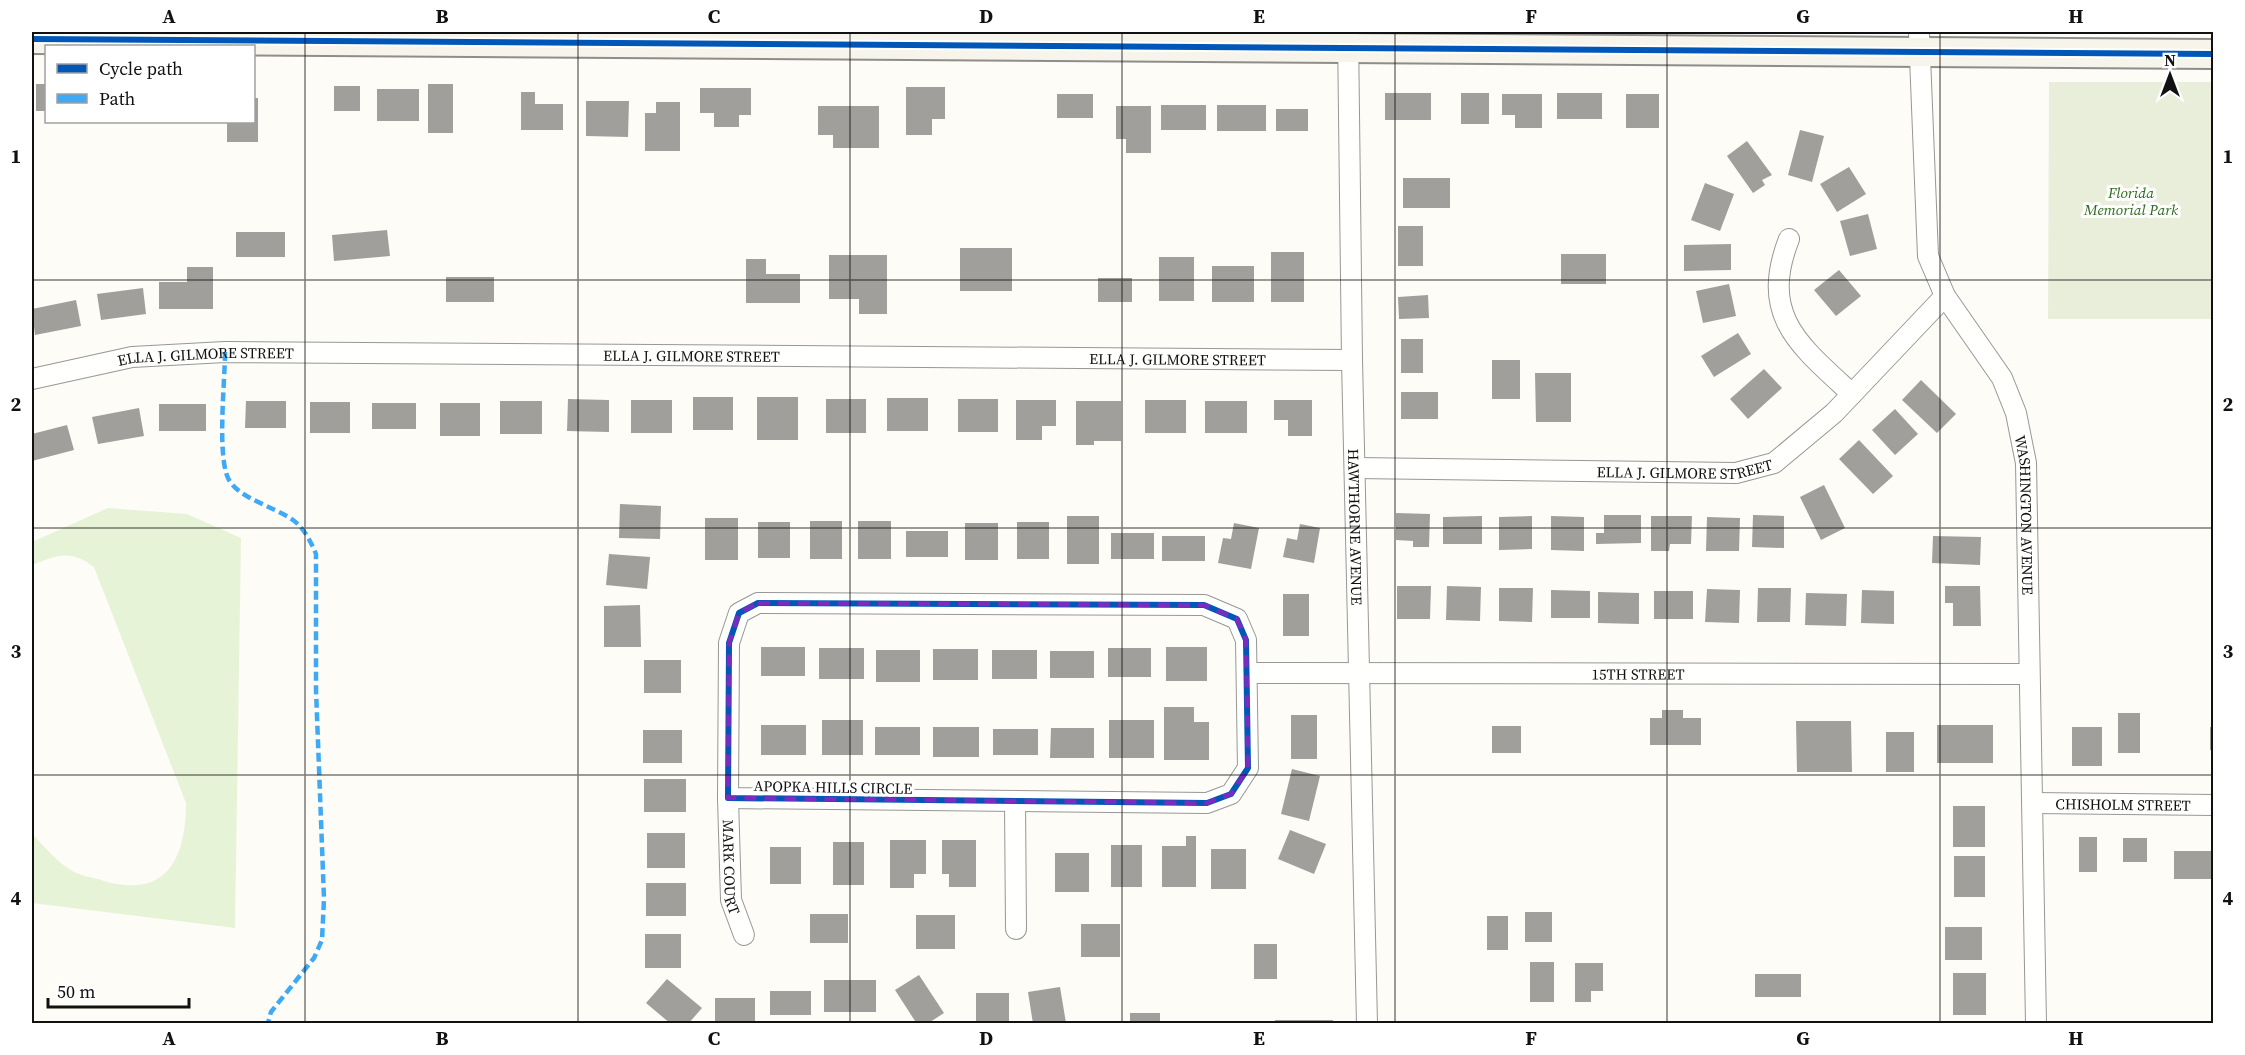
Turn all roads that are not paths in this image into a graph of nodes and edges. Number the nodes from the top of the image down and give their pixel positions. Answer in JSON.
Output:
{"nodes":[{"id":1,"x":32,"y":39,"type":"edge"},
{"id":2,"x":1348,"y":40,"type":"edge"},
{"id":3,"x":1919,"y":42,"type":"edge"},
{"id":4,"x":2214,"y":54,"type":"edge"},
{"id":5,"x":1789,"y":239,"type":"dead end"},
{"id":6,"x":1945,"y":296,"type":"junction"},
{"id":7,"x":1352,"y":360,"type":"junction"},
{"id":8,"x":32,"y":379,"type":"edge"},
{"id":9,"x":1852,"y":394,"type":"junction"},
{"id":10,"x":1355,"y":468,"type":"junction"},
{"id":11,"x":1248,"y":673,"type":"junction"},
{"id":12,"x":2028,"y":674,"type":"junction"},
{"id":13,"x":1361,"y":675,"type":"junction"},
{"id":14,"x":728,"y":798,"type":"junction"},
{"id":15,"x":1015,"y":802,"type":"junction"},
{"id":16,"x":2033,"y":803,"type":"junction"},
{"id":17,"x":2214,"y":805,"type":"edge"},
{"id":18,"x":1016,"y":929,"type":"dead end"},
{"id":19,"x":744,"y":935,"type":"dead end"},
{"id":20,"x":1367,"y":1023,"type":"edge"},
{"id":21,"x":2036,"y":1023,"type":"edge"}],
"edges":[{"from":1,"to":2,"type":"street"},
{"from":2,"to":3,"type":"street"},
{"from":2,"to":7,"type":"street","name":"HAWTHORNE AVENUE"},
{"from":3,"to":4,"type":"street"},
{"from":3,"to":6,"type":"street","name":"WASHINGTON AVENUE"},
{"from":5,"to":9,"type":"street"},
{"from":6,"to":9,"type":"street","name":"ELLA J. GILMORE STREET"},
{"from":6,"to":12,"type":"street","name":"WASHINGTON AVENUE"},
{"from":7,"to":8,"type":"street","name":"ELLA J. GILMORE STREET"},
{"from":7,"to":10,"type":"street","name":"HAWTHORNE AVENUE"},
{"from":9,"to":10,"type":"street","name":"ELLA J. GILMORE STREET"},
{"from":10,"to":13,"type":"street","name":"HAWTHORNE AVENUE"},
{"from":11,"to":13,"type":"street","name":"15TH STREET"},
{"from":11,"to":14,"type":"street","name":"APOPKA HILLS CIRCLE"},
{"from":11,"to":15,"type":"street","name":"APOPKA HILLS CIRCLE"},
{"from":12,"to":13,"type":"street","name":"15TH STREET"},
{"from":12,"to":16,"type":"street","name":"WASHINGTON AVENUE"},
{"from":13,"to":20,"type":"street","name":"HAWTHORNE AVENUE"},
{"from":14,"to":15,"type":"street","name":"APOPKA HILLS CIRCLE"},
{"from":14,"to":19,"type":"street","name":"MARK COURT"},
{"from":15,"to":18,"type":"street"},
{"from":16,"to":17,"type":"street","name":"CHISHOLM STREET"},
{"from":16,"to":21,"type":"street","name":"WASHINGTON AVENUE"}]}
